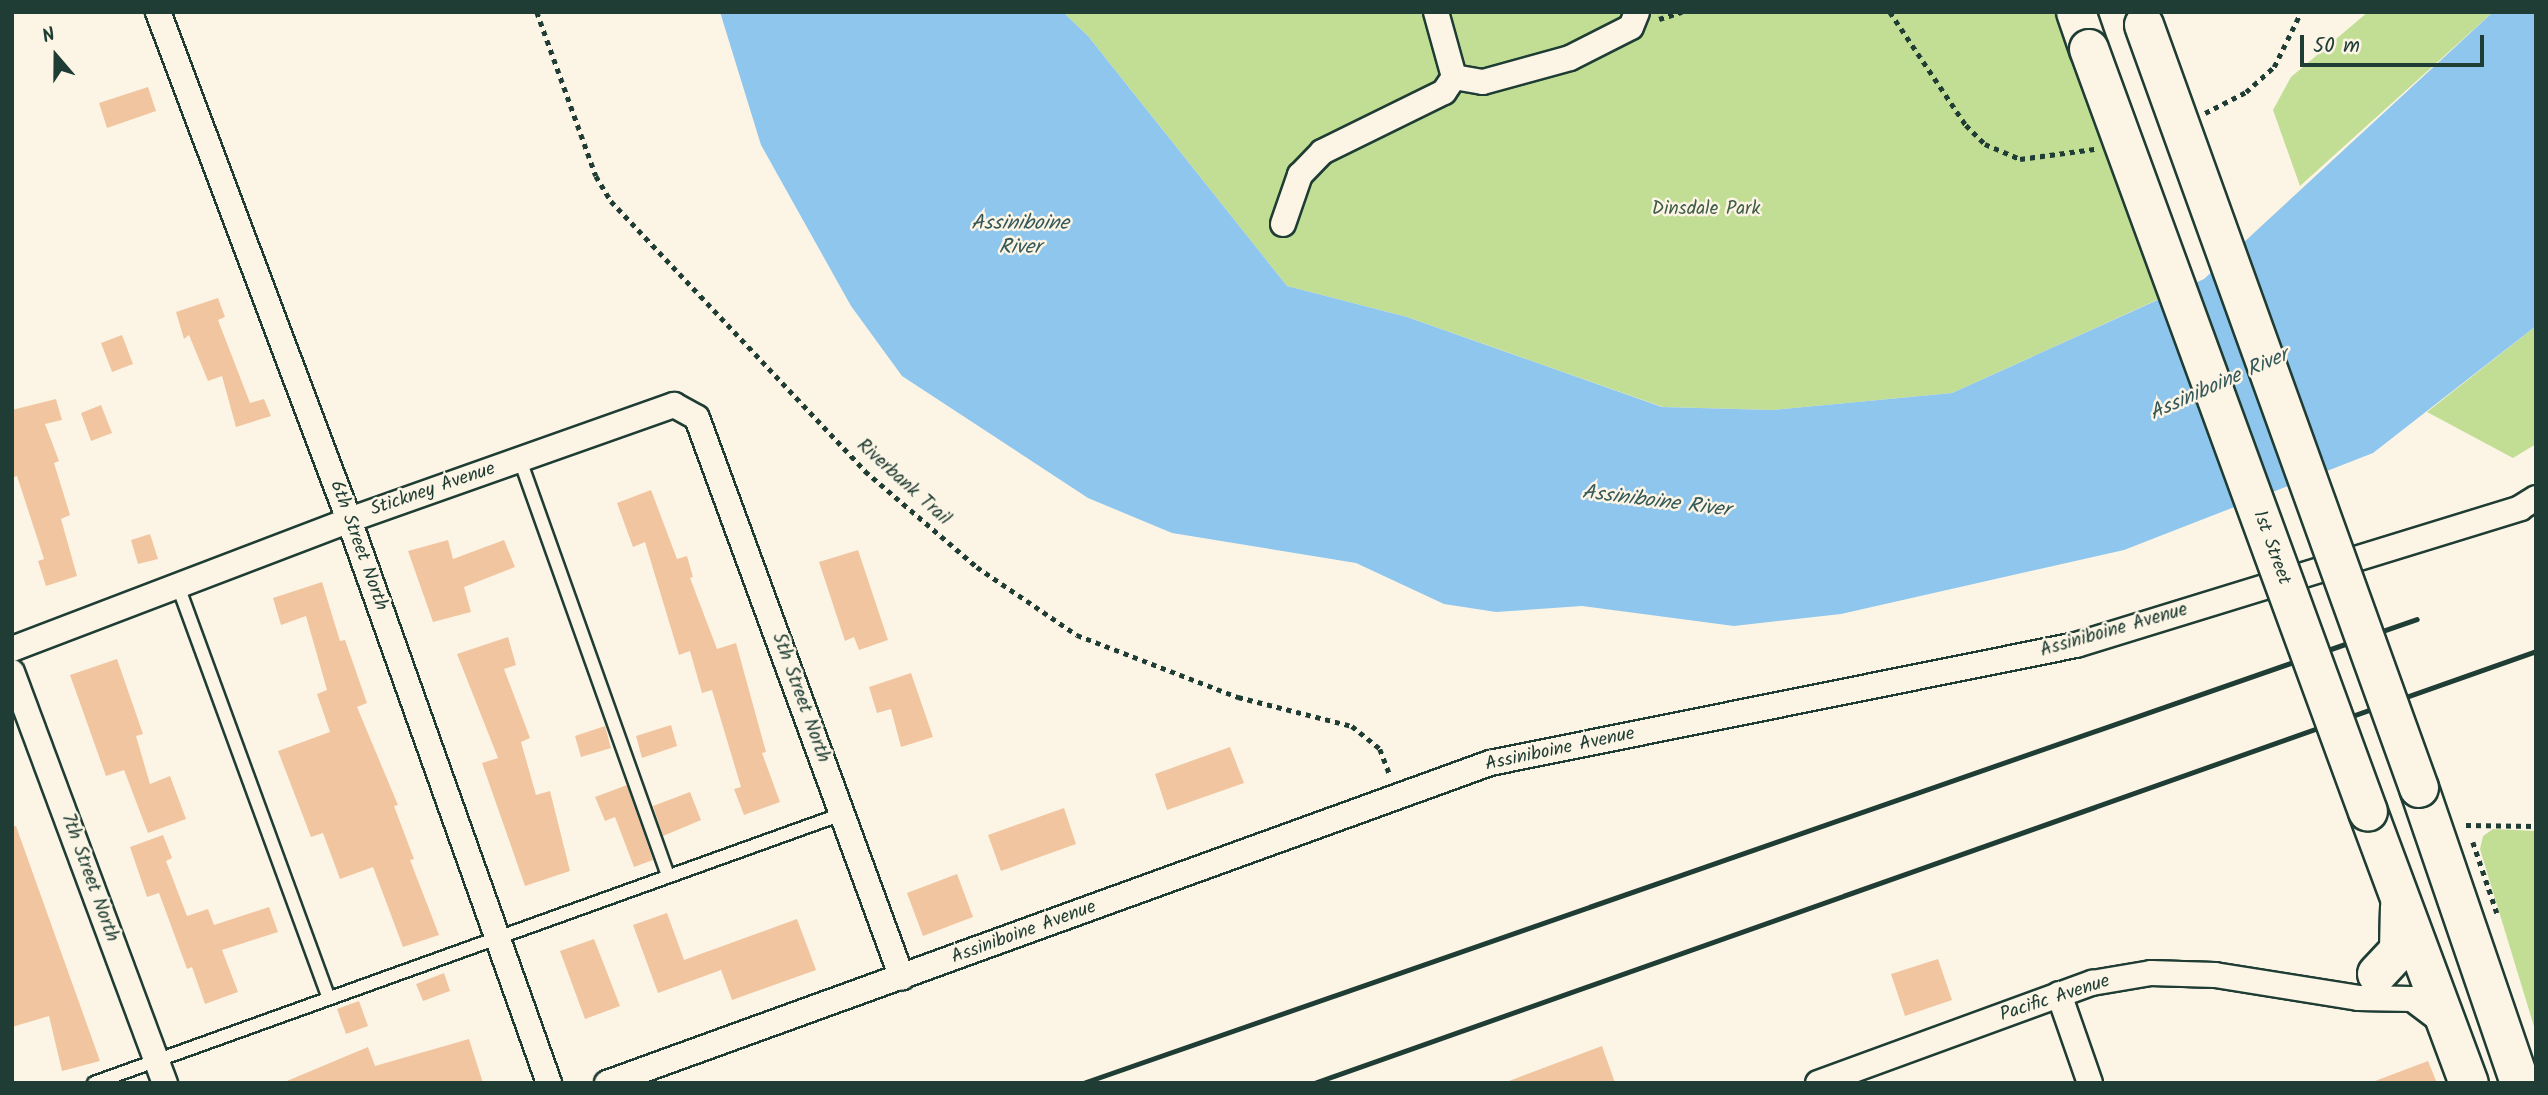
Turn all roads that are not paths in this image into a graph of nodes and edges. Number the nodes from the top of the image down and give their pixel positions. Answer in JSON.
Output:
{"nodes":[{"id":1,"x":158,"y":12,"type":"edge"},
{"id":2,"x":1436,"y":12,"type":"edge"},
{"id":3,"x":1637,"y":12,"type":"edge"},
{"id":4,"x":2076,"y":12,"type":"edge"},
{"id":5,"x":2142,"y":19,"type":"edge"},
{"id":6,"x":1454,"y":77,"type":"junction"},
{"id":7,"x":1283,"y":224,"type":"dead end"},
{"id":8,"x":697,"y":418,"type":"joint"},
{"id":9,"x":520,"y":460,"type":"junction"},
{"id":10,"x":2536,"y":498,"type":"edge"},
{"id":11,"x":349,"y":520,"type":"junction"},
{"id":12,"x":178,"y":586,"type":"junction"},
{"id":13,"x":12,"y":649,"type":"edge"},
{"id":14,"x":12,"y":672,"type":"edge"},
{"id":15,"x":842,"y":814,"type":"junction"},
{"id":16,"x":668,"y":875,"type":"junction"},
{"id":17,"x":2397,"y":891,"type":"junction"},
{"id":18,"x":496,"y":935,"type":"junction"},
{"id":19,"x":2424,"y":960,"type":"junction"},
{"id":20,"x":2377,"y":974,"type":"junction"},
{"id":21,"x":902,"y":978,"type":"junction"},
{"id":22,"x":2300,"y":992,"type":"junction"},
{"id":23,"x":2059,"y":994,"type":"junction"},
{"id":24,"x":328,"y":997,"type":"junction"},
{"id":25,"x":2453,"y":1038,"type":"junction"},
{"id":26,"x":157,"y":1060,"type":"junction"},
{"id":27,"x":94,"y":1083,"type":"edge"},
{"id":28,"x":165,"y":1083,"type":"edge"},
{"id":29,"x":549,"y":1083,"type":"edge"},
{"id":30,"x":607,"y":1083,"type":"edge"},
{"id":31,"x":1818,"y":1083,"type":"edge"},
{"id":32,"x":2090,"y":1083,"type":"edge"},
{"id":33,"x":2469,"y":1083,"type":"edge"},
{"id":34,"x":2505,"y":1083,"type":"edge"},
{"id":35,"x":2520,"y":1083,"type":"edge"}],
"edges":[{"from":1,"to":11,"type":"street","name":"6th Street North"},
{"from":2,"to":6,"type":"street"},
{"from":3,"to":6,"type":"street"},
{"from":4,"to":17,"type":"main road","name":"1st Street","bridge":true},
{"from":5,"to":35,"type":"main road","bridge":true},
{"from":6,"to":7,"type":"street"},
{"from":8,"to":9,"type":"street","name":"Stickney Avenue"},
{"from":8,"to":15,"type":"street","name":"5th Street North"},
{"from":9,"to":11,"type":"street","name":"Stickney Avenue"},
{"from":9,"to":16,"type":"lane"},
{"from":10,"to":21,"type":"street","name":"Assiniboine Avenue"},
{"from":11,"to":12,"type":"street","name":"Stickney Avenue"},
{"from":11,"to":18,"type":"street","name":"6th Street North"},
{"from":12,"to":13,"type":"street","name":"Stickney Avenue"},
{"from":12,"to":24,"type":"lane"},
{"from":14,"to":26,"type":"street","name":"7th Street North"},
{"from":15,"to":16,"type":"lane"},
{"from":15,"to":21,"type":"street","name":"5th Street North"},
{"from":16,"to":18,"type":"lane"},
{"from":17,"to":19,"type":"main road","name":"1st Street"},
{"from":17,"to":20,"type":"main road"},
{"from":18,"to":24,"type":"lane"},
{"from":18,"to":29,"type":"street","name":"6th Street North"},
{"from":19,"to":20,"type":"street","name":"Pacific Avenue"},
{"from":19,"to":25,"type":"main road","name":"1st Street"},
{"from":19,"to":34,"type":"main road"},
{"from":20,"to":22,"type":"street","name":"Pacific Avenue"},
{"from":21,"to":30,"type":"street","name":"Assiniboine Avenue"},
{"from":22,"to":23,"type":"street","name":"Pacific Avenue"},
{"from":22,"to":25,"type":"street","name":"Pacific Avenue"},
{"from":23,"to":31,"type":"street","name":"Pacific Avenue"},
{"from":23,"to":32,"type":"street"},
{"from":24,"to":26,"type":"lane"},
{"from":25,"to":33,"type":"main road","name":"1st Street"},
{"from":26,"to":27,"type":"lane"},
{"from":26,"to":28,"type":"street","name":"7th Street North"}]}
